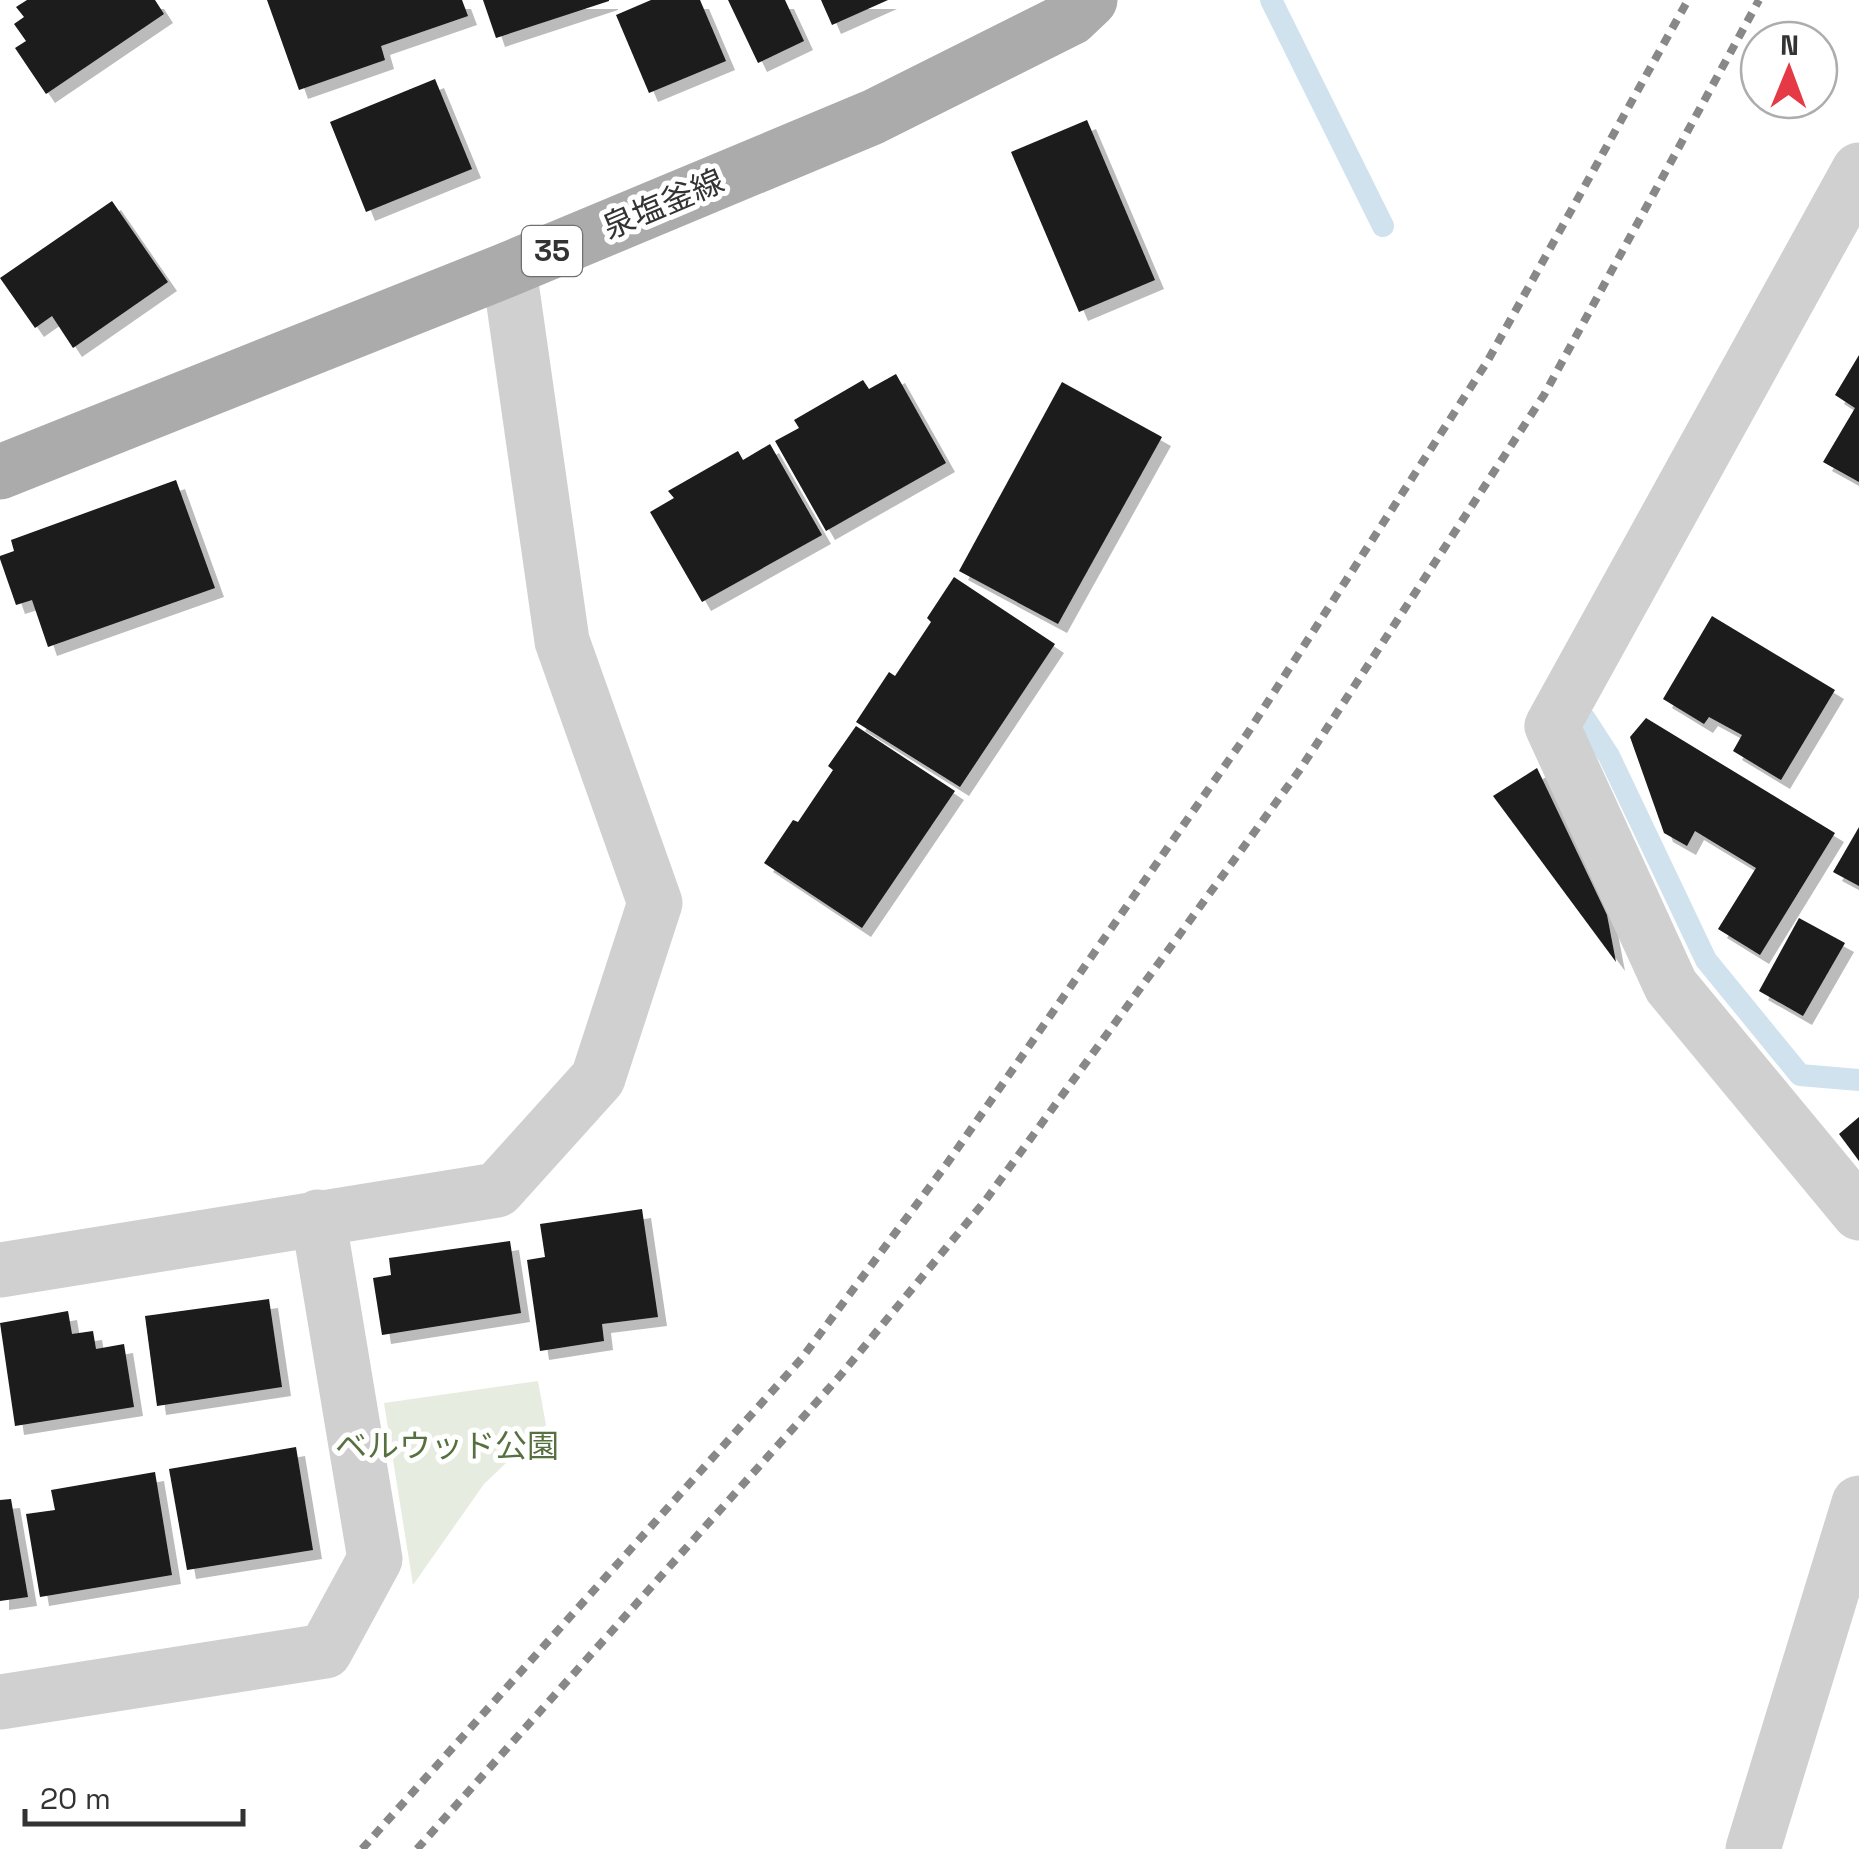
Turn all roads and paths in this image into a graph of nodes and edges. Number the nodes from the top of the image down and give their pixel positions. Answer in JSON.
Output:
{"nodes":[{"id":1,"x":1073,"y":6,"type":"edge"},
{"id":2,"x":1859,"y":170,"type":"edge"},
{"id":3,"x":509,"y":269,"type":"junction"},
{"id":4,"x":0,"y":472,"type":"edge"},
{"id":5,"x":1859,"y":1212,"type":"edge"},
{"id":6,"x":318,"y":1217,"type":"junction"},
{"id":7,"x":0,"y":1270,"type":"edge"},
{"id":8,"x":1859,"y":1502,"type":"edge"},
{"id":9,"x":0,"y":1702,"type":"edge"},
{"id":10,"x":1753,"y":1849,"type":"edge"}],
"edges":[{"from":1,"to":3,"type":"main road","name":"泉塩釜線","number":"35"},
{"from":2,"to":5,"type":"street"},
{"from":3,"to":4,"type":"main road","name":"泉塩釜線","number":"35"},
{"from":3,"to":6,"type":"street"},
{"from":6,"to":7,"type":"street"},
{"from":6,"to":9,"type":"street"},
{"from":8,"to":10,"type":"street"}]}
